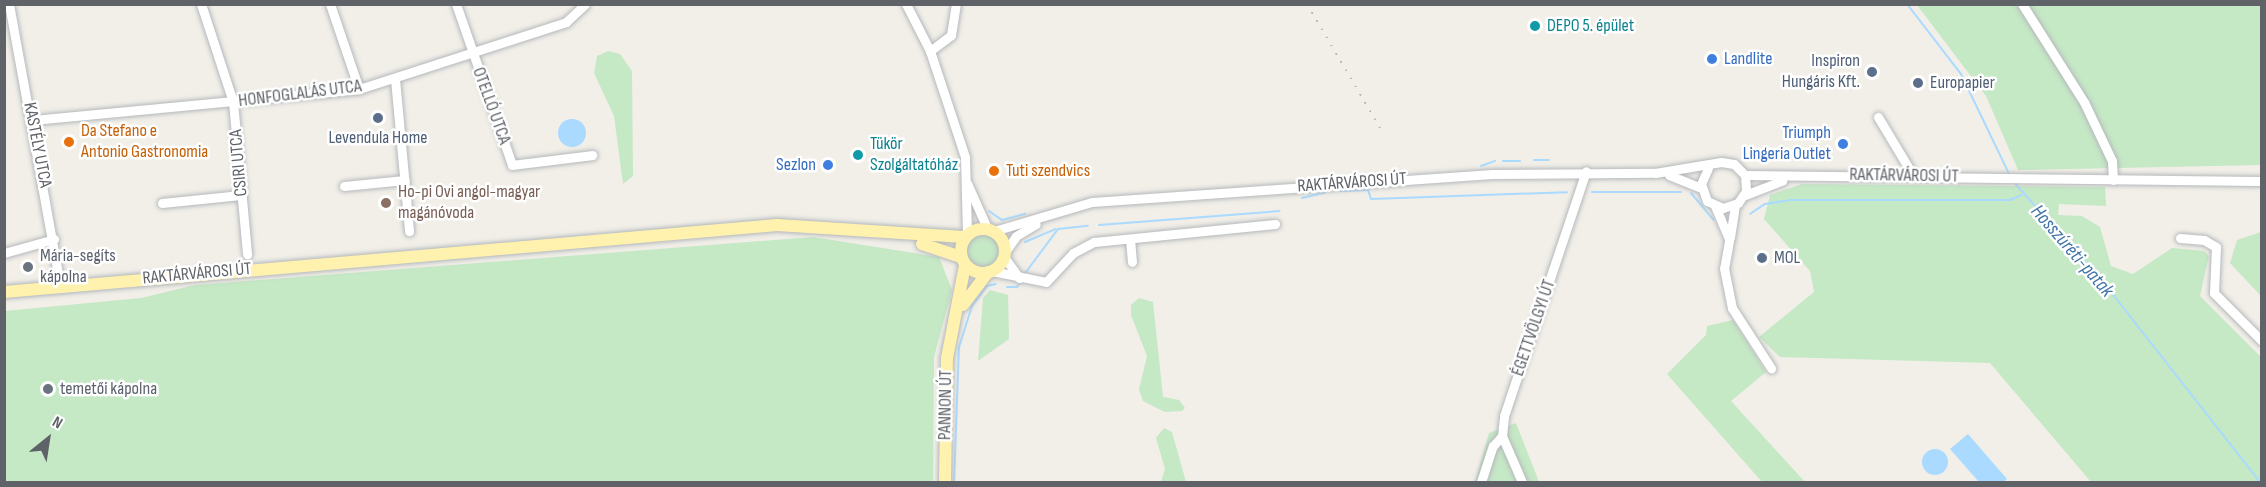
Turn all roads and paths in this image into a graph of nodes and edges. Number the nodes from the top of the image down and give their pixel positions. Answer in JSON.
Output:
{"nodes":[{"id":1,"x":9,"y":4,"type":"edge"},
{"id":2,"x":201,"y":4,"type":"edge"},
{"id":3,"x":330,"y":4,"type":"edge"},
{"id":4,"x":456,"y":4,"type":"edge"},
{"id":5,"x":585,"y":4,"type":"edge"},
{"id":6,"x":906,"y":4,"type":"edge"},
{"id":7,"x":956,"y":4,"type":"edge"},
{"id":8,"x":2022,"y":4,"type":"edge"},
{"id":9,"x":930,"y":51,"type":"junction"},
{"id":10,"x":472,"y":53,"type":"junction"},
{"id":11,"x":395,"y":79,"type":"junction"},
{"id":12,"x":359,"y":89,"type":"junction"},
{"id":13,"x":233,"y":102,"type":"junction"},
{"id":14,"x":1878,"y":117,"type":"dead end"},
{"id":15,"x":32,"y":120,"type":"junction"},
{"id":16,"x":592,"y":156,"type":"dead end"},
{"id":17,"x":1708,"y":168,"type":"junction"},
{"id":18,"x":1586,"y":171,"type":"junction"},
{"id":19,"x":1655,"y":173,"type":"junction"},
{"id":20,"x":1745,"y":175,"type":"junction"},
{"id":21,"x":1812,"y":175,"type":"junction"},
{"id":22,"x":1914,"y":177,"type":"junction"},
{"id":23,"x":405,"y":180,"type":"junction"},
{"id":24,"x":2113,"y":180,"type":"junction"},
{"id":25,"x":2262,"y":181,"type":"edge"},
{"id":26,"x":967,"y":183,"type":"junction"},
{"id":27,"x":344,"y":186,"type":"dead end"},
{"id":28,"x":1701,"y":188,"type":"junction"},
{"id":29,"x":241,"y":195,"type":"junction"},
{"id":30,"x":1745,"y":195,"type":"junction"},
{"id":31,"x":162,"y":203,"type":"dead end"},
{"id":32,"x":1735,"y":205,"type":"junction"},
{"id":33,"x":1715,"y":206,"type":"junction"},
{"id":34,"x":1050,"y":214,"type":"junction"},
{"id":35,"x":1275,"y":224,"type":"dead end"},
{"id":36,"x":990,"y":230,"type":"junction"},
{"id":37,"x":409,"y":231,"type":"dead end"},
{"id":38,"x":870,"y":233,"type":"junction"},
{"id":39,"x":966,"y":236,"type":"junction"},
{"id":40,"x":2180,"y":238,"type":"dead end"},
{"id":41,"x":54,"y":239,"type":"junction"},
{"id":42,"x":1130,"y":239,"type":"junction"},
{"id":43,"x":1729,"y":241,"type":"dead end"},
{"id":44,"x":4,"y":253,"type":"edge"},
{"id":45,"x":247,"y":254,"type":"dead end"},
{"id":46,"x":1005,"y":255,"type":"junction"},
{"id":47,"x":963,"y":261,"type":"junction"},
{"id":48,"x":1132,"y":262,"type":"dead end"},
{"id":49,"x":990,"y":272,"type":"junction"},
{"id":50,"x":1018,"y":278,"type":"junction"},
{"id":51,"x":60,"y":286,"type":"junction"},
{"id":52,"x":4,"y":292,"type":"edge"},
{"id":53,"x":952,"y":328,"type":"junction"},
{"id":54,"x":2262,"y":340,"type":"edge"},
{"id":55,"x":1771,"y":368,"type":"dead end"},
{"id":56,"x":1502,"y":435,"type":"junction"},
{"id":57,"x":945,"y":483,"type":"edge"},
{"id":58,"x":1481,"y":483,"type":"edge"},
{"id":59,"x":1522,"y":483,"type":"edge"}],
"edges":[{"from":1,"to":15,"type":"street","name":"KASTÉLY UTCA"},
{"from":2,"to":13,"type":"street","name":"CSIRI UTCA"},
{"from":3,"to":12,"type":"street"},
{"from":4,"to":10,"type":"street","name":"OTELLÓ UTCA"},
{"from":5,"to":10,"type":"street","name":"HONFOGLALÁS UTCA"},
{"from":6,"to":9,"type":"street"},
{"from":7,"to":9,"type":"street"},
{"from":8,"to":24,"type":"street"},
{"from":9,"to":26,"type":"street"},
{"from":10,"to":11,"type":"street","name":"HONFOGLALÁS UTCA"},
{"from":10,"to":16,"type":"street","name":"OTELLÓ UTCA"},
{"from":11,"to":12,"type":"street","name":"HONFOGLALÁS UTCA"},
{"from":11,"to":23,"type":"street"},
{"from":12,"to":13,"type":"street","name":"HONFOGLALÁS UTCA"},
{"from":13,"to":15,"type":"street","name":"HONFOGLALÁS UTCA"},
{"from":13,"to":29,"type":"street","name":"CSIRI UTCA"},
{"from":14,"to":22,"type":"street"},
{"from":15,"to":41,"type":"street","name":"KASTÉLY UTCA"},
{"from":17,"to":19,"type":"street","name":"RAKTÁRVÁROSI ÚT"},
{"from":17,"to":20,"type":"street","name":"RAKTÁRVÁROSI ÚT"},
{"from":17,"to":28,"type":"street"},
{"from":18,"to":19,"type":"street","name":"RAKTÁRVÁROSI ÚT"},
{"from":18,"to":34,"type":"street","name":"RAKTÁRVÁROSI ÚT"},
{"from":18,"to":56,"type":"street","name":"ÉGETTVÖLGYI ÚT"},
{"from":19,"to":28,"type":"street","name":"RAKTÁRVÁROSI ÚT"},
{"from":20,"to":21,"type":"street","name":"RAKTÁRVÁROSI ÚT"},
{"from":20,"to":30,"type":"street"},
{"from":21,"to":22,"type":"street","name":"RAKTÁRVÁROSI ÚT"},
{"from":21,"to":30,"type":"street","name":"RAKTÁRVÁROSI ÚT"},
{"from":22,"to":24,"type":"street","name":"RAKTÁRVÁROSI ÚT"},
{"from":23,"to":27,"type":"street"},
{"from":23,"to":37,"type":"street"},
{"from":24,"to":25,"type":"street","name":"RAKTÁRVÁROSI ÚT"},
{"from":26,"to":36,"type":"street"},
{"from":26,"to":39,"type":"street"},
{"from":28,"to":33,"type":"street","name":"RAKTÁRVÁROSI ÚT"},
{"from":29,"to":31,"type":"street"},
{"from":29,"to":45,"type":"street","name":"CSIRI UTCA"},
{"from":30,"to":32,"type":"street","name":"RAKTÁRVÁROSI ÚT"},
{"from":32,"to":33,"type":"street"},
{"from":32,"to":33,"type":"street","name":"RAKTÁRVÁROSI ÚT"},
{"from":34,"to":36,"type":"street","name":"RAKTÁRVÁROSI ÚT"},
{"from":34,"to":46,"type":"street","name":"RAKTÁRVÁROSI ÚT"},
{"from":35,"to":42,"type":"street"},
{"from":36,"to":39,"type":"main road","name":"RAKTÁRVÁROSI ÚT"},
{"from":36,"to":46,"type":"main road"},
{"from":38,"to":39,"type":"main road","name":"RAKTÁRVÁROSI ÚT"},
{"from":38,"to":47,"type":"main road"},
{"from":38,"to":51,"type":"main road","name":"RAKTÁRVÁROSI ÚT"},
{"from":39,"to":47,"type":"main road"},
{"from":40,"to":54,"type":"street"},
{"from":41,"to":44,"type":"street"},
{"from":41,"to":51,"type":"street","name":"KASTÉLY UTCA"},
{"from":42,"to":48,"type":"street"},
{"from":42,"to":50,"type":"street"},
{"from":43,"to":55,"type":"street"},
{"from":46,"to":49,"type":"main road","name":"RAKTÁRVÁROSI ÚT"},
{"from":46,"to":50,"type":"street"},
{"from":47,"to":49,"type":"main road"},
{"from":47,"to":53,"type":"main road","name":"PANNON ÚT"},
{"from":49,"to":50,"type":"street"},
{"from":49,"to":53,"type":"main road","name":"PANNON ÚT"},
{"from":51,"to":52,"type":"main road","name":"RAKTÁRVÁROSI ÚT"},
{"from":53,"to":57,"type":"main road","name":"PANNON ÚT"},
{"from":56,"to":58,"type":"street","name":"ÉGETTVÖLGYI ÚT"},
{"from":56,"to":59,"type":"street"}]}
